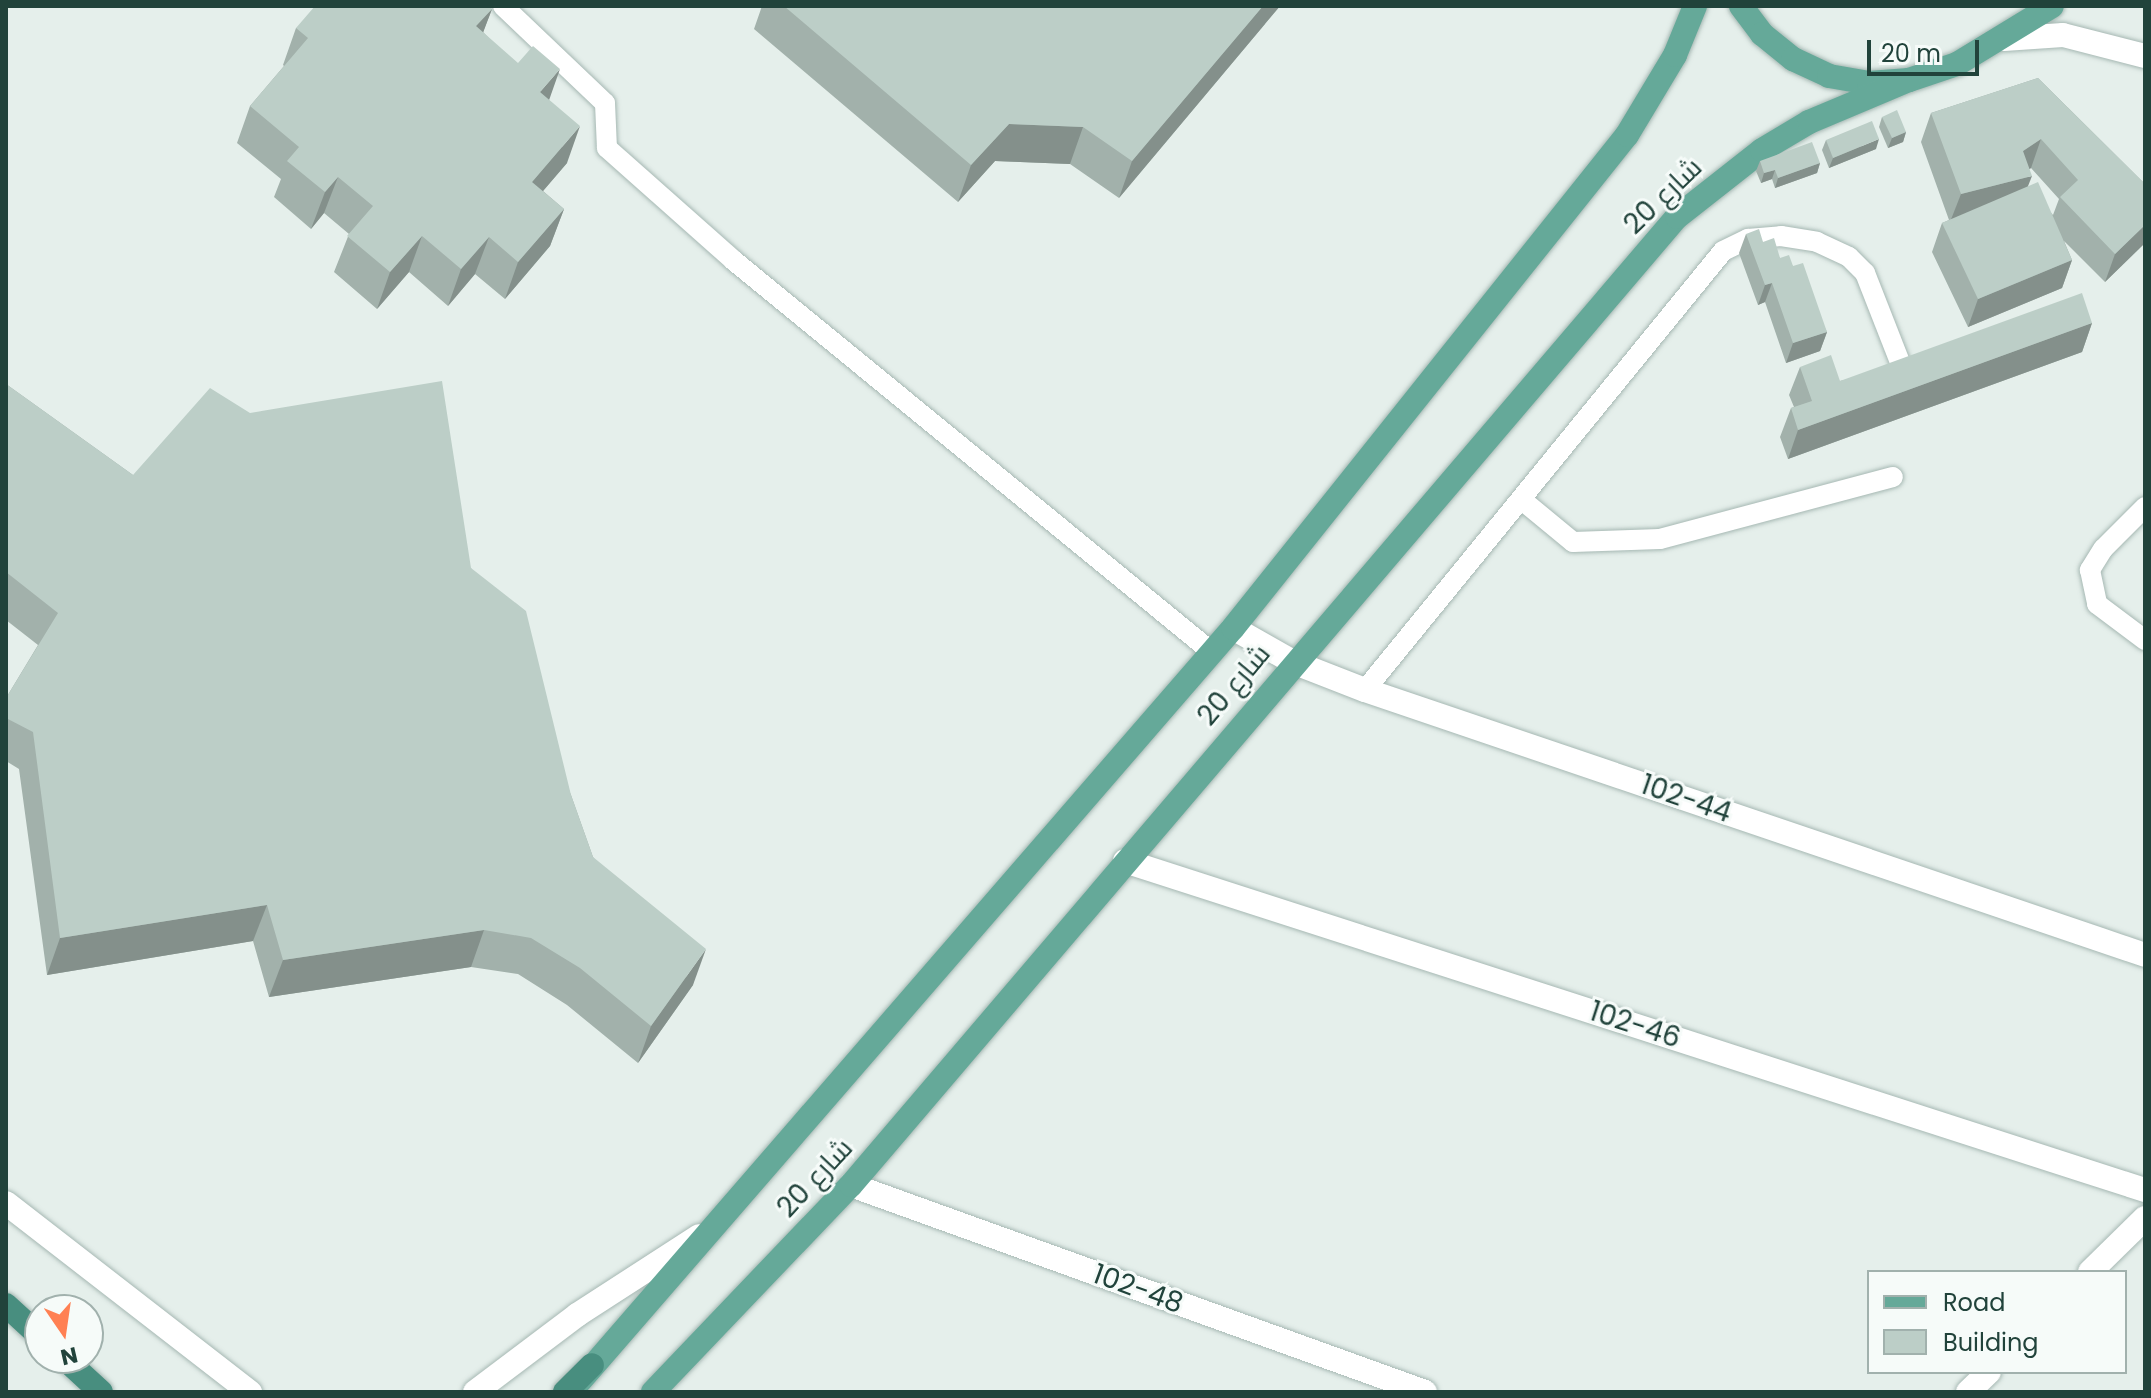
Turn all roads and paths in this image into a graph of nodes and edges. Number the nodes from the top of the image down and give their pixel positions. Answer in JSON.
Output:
{"nodes":[{"id":1,"x":503,"y":6,"type":"edge"},
{"id":2,"x":1695,"y":6,"type":"edge"},
{"id":3,"x":1741,"y":6,"type":"edge"},
{"id":4,"x":2052,"y":6,"type":"edge"},
{"id":5,"x":2004,"y":39,"type":"junction"},
{"id":6,"x":2145,"y":56,"type":"edge"},
{"id":7,"x":1909,"y":80,"type":"junction"},
{"id":8,"x":1903,"y":370,"type":"edge"},
{"id":9,"x":1893,"y":477,"type":"dead end"},
{"id":10,"x":1522,"y":500,"type":"junction"},
{"id":11,"x":2145,"y":507,"type":"edge"},
{"id":12,"x":1233,"y":628,"type":"junction"},
{"id":13,"x":2145,"y":640,"type":"edge"},
{"id":14,"x":1213,"y":653,"type":"junction"},
{"id":15,"x":1293,"y":662,"type":"junction"},
{"id":16,"x":1365,"y":690,"type":"junction"},
{"id":17,"x":1125,"y":861,"type":"junction"},
{"id":18,"x":2145,"y":955,"type":"edge"},
{"id":19,"x":851,"y":1185,"type":"junction"},
{"id":20,"x":2145,"y":1190,"type":"edge"},
{"id":21,"x":748,"y":1191,"type":"junction"},
{"id":22,"x":6,"y":1203,"type":"edge"},
{"id":23,"x":2145,"y":1218,"type":"edge"},
{"id":24,"x":2092,"y":1270,"type":"edge"},
{"id":25,"x":6,"y":1305,"type":"edge"},
{"id":26,"x":24,"y":1321,"type":"edge"},
{"id":27,"x":592,"y":1365,"type":"junction"},
{"id":28,"x":83,"y":1374,"type":"edge"},
{"id":29,"x":1987,"y":1374,"type":"edge"},
{"id":30,"x":1368,"y":1384,"type":"edge"},
{"id":31,"x":99,"y":1388,"type":"edge"},
{"id":32,"x":250,"y":1392,"type":"edge"},
{"id":33,"x":475,"y":1392,"type":"edge"},
{"id":34,"x":565,"y":1392,"type":"edge"},
{"id":35,"x":572,"y":1392,"type":"edge"},
{"id":36,"x":653,"y":1392,"type":"edge"},
{"id":37,"x":1425,"y":1392,"type":"edge"},
{"id":38,"x":1968,"y":1392,"type":"edge"}],
"edges":[{"from":1,"to":14,"type":"lane"},
{"from":2,"to":12,"type":"main road","name":"شارع 20"},
{"from":3,"to":7,"type":"main road"},
{"from":4,"to":5,"type":"main road"},
{"from":5,"to":6,"type":"street"},
{"from":5,"to":7,"type":"main road"},
{"from":7,"to":15,"type":"main road","name":"شارع 20"},
{"from":8,"to":10,"type":"lane"},
{"from":9,"to":10,"type":"lane"},
{"from":10,"to":16,"type":"lane"},
{"from":11,"to":13,"type":"lane"},
{"from":12,"to":14,"type":"main road","name":"شارع 20"},
{"from":12,"to":15,"type":"street","name":"102-44"},
{"from":14,"to":21,"type":"main road","name":"شارع 20"},
{"from":15,"to":16,"type":"street","name":"102-44"},
{"from":15,"to":17,"type":"main road","name":"شارع 20"},
{"from":16,"to":18,"type":"street","name":"102-44"},
{"from":17,"to":19,"type":"main road","name":"شارع 20"},
{"from":17,"to":20,"type":"street","name":"102-46"},
{"from":19,"to":30,"type":"street","name":"102-48"},
{"from":19,"to":36,"type":"main road","name":"شارع 20"},
{"from":21,"to":27,"type":"main road","name":"شارع 20"},
{"from":21,"to":33,"type":"street"},
{"from":22,"to":32,"type":"street"},
{"from":23,"to":24,"type":"street"},
{"from":25,"to":26,"type":"highway"},
{"from":27,"to":34,"type":"highway"},
{"from":27,"to":35,"type":"main road","name":"شارع 20"},
{"from":28,"to":31,"type":"highway"},
{"from":29,"to":38,"type":"street"},
{"from":30,"to":37,"type":"street","name":"102-48"}]}
